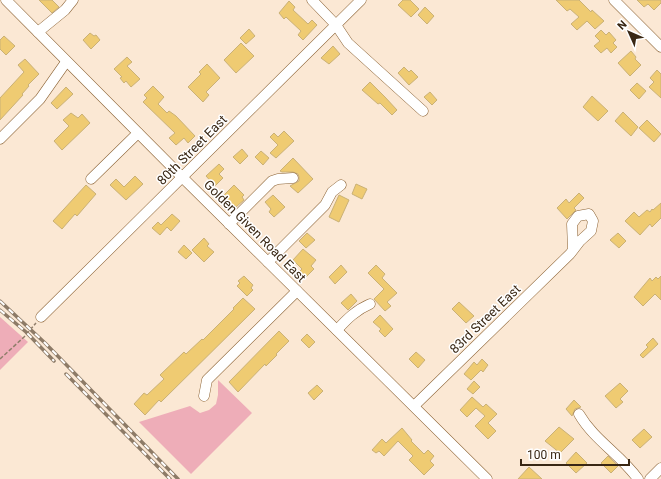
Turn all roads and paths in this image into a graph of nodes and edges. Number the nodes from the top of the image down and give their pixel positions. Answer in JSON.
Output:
{"nodes":[{"id":1,"x":6,"y":0,"type":"edge"},
{"id":2,"x":73,"y":0,"type":"edge"},
{"id":3,"x":312,"y":0,"type":"edge"},
{"id":4,"x":361,"y":0,"type":"edge"},
{"id":5,"x":614,"y":0,"type":"edge"},
{"id":6,"x":336,"y":25,"type":"junction"},
{"id":7,"x":38,"y":32,"type":"junction"},
{"id":8,"x":661,"y":46,"type":"edge"},
{"id":9,"x":66,"y":62,"type":"junction"},
{"id":10,"x":423,"y":111,"type":"dead end"},
{"id":11,"x":138,"y":133,"type":"junction"},
{"id":12,"x":0,"y":139,"type":"edge"},
{"id":13,"x":183,"y":178,"type":"junction"},
{"id":14,"x":293,"y":178,"type":"dead end"},
{"id":15,"x":91,"y":179,"type":"dead end"},
{"id":16,"x":341,"y":185,"type":"dead end"},
{"id":17,"x":229,"y":224,"type":"junction"},
{"id":18,"x":573,"y":249,"type":"dead end"},
{"id":19,"x":268,"y":262,"type":"junction"},
{"id":20,"x":297,"y":291,"type":"junction"},
{"id":21,"x":370,"y":304,"type":"dead end"},
{"id":22,"x":41,"y":317,"type":"joint"},
{"id":23,"x":337,"y":330,"type":"junction"},
{"id":24,"x":0,"y":359,"type":"edge"},
{"id":25,"x":204,"y":396,"type":"dead end"},
{"id":26,"x":414,"y":406,"type":"junction"},
{"id":27,"x":579,"y":414,"type":"dead end"},
{"id":28,"x":661,"y":468,"type":"edge"},
{"id":29,"x":487,"y":479,"type":"edge"},
{"id":30,"x":638,"y":479,"type":"edge"},
{"id":31,"x":650,"y":479,"type":"edge"}],
"edges":[{"from":1,"to":7,"type":"street","name":"Golden Given Road East"},
{"from":2,"to":7,"type":"street"},
{"from":3,"to":6,"type":"street"},
{"from":4,"to":6,"type":"street","name":"80th Street East"},
{"from":5,"to":8,"type":"street"},
{"from":6,"to":10,"type":"street"},
{"from":6,"to":13,"type":"street","name":"80th Street East"},
{"from":7,"to":9,"type":"street","name":"Golden Given Road East"},
{"from":9,"to":11,"type":"street","name":"Golden Given Road East"},
{"from":9,"to":12,"type":"street"},
{"from":11,"to":13,"type":"street","name":"Golden Given Road East"},
{"from":11,"to":15,"type":"street"},
{"from":13,"to":17,"type":"street","name":"Golden Given Road East"},
{"from":13,"to":22,"type":"street","name":"80th Street East"},
{"from":14,"to":17,"type":"street"},
{"from":16,"to":19,"type":"street"},
{"from":17,"to":19,"type":"street","name":"Golden Given Road East"},
{"from":18,"to":26,"type":"street","name":"83rd Street East"},
{"from":19,"to":20,"type":"street","name":"Golden Given Road East"},
{"from":20,"to":23,"type":"street","name":"Golden Given Road East"},
{"from":20,"to":25,"type":"street"},
{"from":21,"to":23,"type":"street"},
{"from":22,"to":24,"type":"path"},
{"from":23,"to":26,"type":"street","name":"Golden Given Road East"},
{"from":26,"to":29,"type":"street","name":"Golden Given Road East"},
{"from":27,"to":30,"type":"street"},
{"from":28,"to":31,"type":"street"}]}
